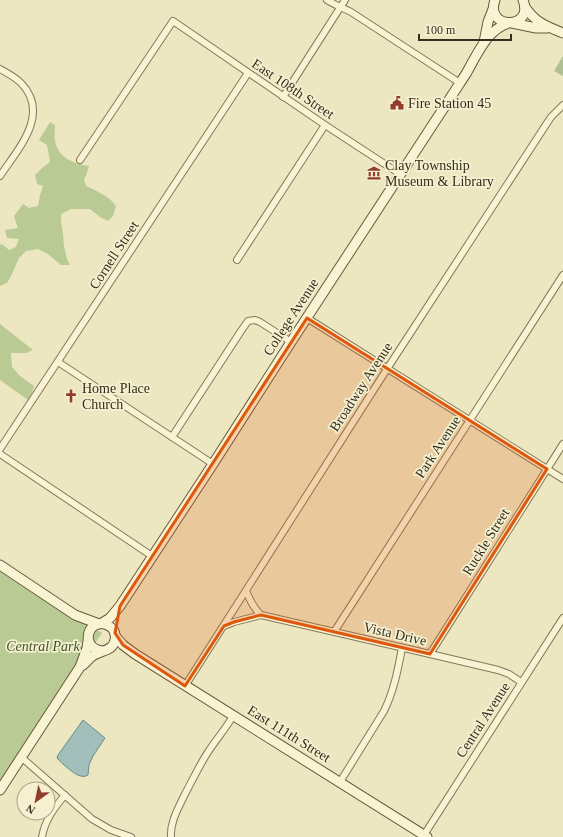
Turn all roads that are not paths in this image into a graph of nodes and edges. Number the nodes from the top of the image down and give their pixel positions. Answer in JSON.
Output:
{"nodes":[{"id":1,"x":327,"y":0,"type":"edge"},
{"id":2,"x":345,"y":0,"type":"edge"},
{"id":3,"x":494,"y":3,"type":"edge"},
{"id":4,"x":525,"y":3,"type":"edge"},
{"id":5,"x":341,"y":6,"type":"junction"},
{"id":6,"x":511,"y":23,"type":"junction"},
{"id":7,"x":549,"y":28,"type":"junction"},
{"id":8,"x":563,"y":33,"type":"edge"},
{"id":9,"x":484,"y":42,"type":"junction"},
{"id":10,"x":0,"y":69,"type":"edge"},
{"id":11,"x":248,"y":73,"type":"junction"},
{"id":12,"x":460,"y":83,"type":"junction"},
{"id":13,"x":283,"y":97,"type":"junction"},
{"id":14,"x":563,"y":105,"type":"edge"},
{"id":15,"x":325,"y":126,"type":"junction"},
{"id":16,"x":80,"y":160,"type":"dead end"},
{"id":17,"x":400,"y":174,"type":"junction"},
{"id":18,"x":0,"y":176,"type":"edge"},
{"id":19,"x":237,"y":260,"type":"dead end"},
{"id":20,"x":563,"y":275,"type":"edge"},
{"id":21,"x":307,"y":318,"type":"junction"},
{"id":22,"x":291,"y":342,"type":"junction"},
{"id":23,"x":58,"y":362,"type":"junction"},
{"id":24,"x":387,"y":368,"type":"junction"},
{"id":25,"x":470,"y":420,"type":"junction"},
{"id":26,"x":172,"y":437,"type":"junction"},
{"id":27,"x":563,"y":444,"type":"edge"},
{"id":28,"x":0,"y":449,"type":"edge"},
{"id":29,"x":0,"y":454,"type":"edge"},
{"id":30,"x":213,"y":464,"type":"junction"},
{"id":31,"x":547,"y":469,"type":"junction"},
{"id":32,"x":563,"y":479,"type":"edge"},
{"id":33,"x":152,"y":556,"type":"junction"},
{"id":34,"x":0,"y":565,"type":"edge"},
{"id":35,"x":246,"y":591,"type":"junction"},
{"id":36,"x":120,"y":606,"type":"junction"},
{"id":37,"x":75,"y":615,"type":"junction"},
{"id":38,"x":261,"y":615,"type":"junction"},
{"id":39,"x":563,"y":618,"type":"edge"},
{"id":40,"x":100,"y":624,"type":"junction"},
{"id":41,"x":224,"y":626,"type":"junction"},
{"id":42,"x":334,"y":632,"type":"junction"},
{"id":43,"x":115,"y":635,"type":"junction"},
{"id":44,"x":88,"y":638,"type":"junction"},
{"id":45,"x":402,"y":648,"type":"junction"},
{"id":46,"x":104,"y":651,"type":"junction"},
{"id":47,"x":135,"y":654,"type":"junction"},
{"id":48,"x":430,"y":654,"type":"junction"},
{"id":49,"x":80,"y":667,"type":"junction"},
{"id":50,"x":521,"y":682,"type":"junction"},
{"id":51,"x":186,"y":686,"type":"junction"},
{"id":52,"x":233,"y":716,"type":"junction"},
{"id":53,"x":21,"y":757,"type":"junction"},
{"id":54,"x":340,"y":782,"type":"junction"},
{"id":55,"x":0,"y":790,"type":"edge"},
{"id":56,"x":65,"y":795,"type":"junction"},
{"id":57,"x":425,"y":836,"type":"edge"},
{"id":58,"x":42,"y":837,"type":"edge"},
{"id":59,"x":130,"y":837,"type":"edge"},
{"id":60,"x":170,"y":837,"type":"edge"}],
"edges":[{"from":1,"to":5,"type":"street"},
{"from":2,"to":5,"type":"street"},
{"from":3,"to":6,"type":"main road"},
{"from":3,"to":9,"type":"main road","name":"College Avenue"},
{"from":4,"to":6,"type":"main road","name":"College Avenue"},
{"from":4,"to":7,"type":"main road"},
{"from":5,"to":12,"type":"street"},
{"from":5,"to":13,"type":"street"},
{"from":6,"to":7,"type":"main road"},
{"from":6,"to":9,"type":"main road","name":"College Avenue"},
{"from":7,"to":8,"type":"main road"},
{"from":9,"to":12,"type":"main road","name":"College Avenue"},
{"from":10,"to":18,"type":"street"},
{"from":11,"to":13,"type":"street","name":"East 108th Street"},
{"from":11,"to":16,"type":"street","name":"East 108th Street"},
{"from":11,"to":23,"type":"street","name":"Cornell Street"},
{"from":12,"to":17,"type":"main road","name":"College Avenue"},
{"from":13,"to":15,"type":"street","name":"East 108th Street"},
{"from":14,"to":24,"type":"street","name":"Broadway Avenue"},
{"from":15,"to":17,"type":"street","name":"East 108th Street"},
{"from":15,"to":19,"type":"street"},
{"from":17,"to":21,"type":"main road","name":"College Avenue"},
{"from":20,"to":25,"type":"street","name":"Park Avenue"},
{"from":21,"to":22,"type":"main road","name":"College Avenue"},
{"from":21,"to":24,"type":"street"},
{"from":22,"to":26,"type":"street"},
{"from":22,"to":30,"type":"main road","name":"College Avenue"},
{"from":23,"to":26,"type":"street"},
{"from":23,"to":28,"type":"street","name":"Cornell Street"},
{"from":24,"to":25,"type":"street"},
{"from":24,"to":35,"type":"street","name":"Broadway Avenue"},
{"from":25,"to":31,"type":"street"},
{"from":25,"to":42,"type":"street","name":"Park Avenue"},
{"from":26,"to":30,"type":"street"},
{"from":27,"to":31,"type":"street","name":"Ruckle Street"},
{"from":29,"to":33,"type":"street"},
{"from":30,"to":33,"type":"main road","name":"College Avenue"},
{"from":31,"to":32,"type":"street"},
{"from":31,"to":48,"type":"street","name":"Ruckle Street"},
{"from":33,"to":36,"type":"main road","name":"College Avenue"},
{"from":34,"to":37,"type":"main road"},
{"from":35,"to":38,"type":"street"},
{"from":35,"to":41,"type":"street","name":"Broadway Avenue"},
{"from":36,"to":40,"type":"main road","name":"College Avenue"},
{"from":36,"to":43,"type":"main road","name":"College Avenue"},
{"from":37,"to":40,"type":"main road"},
{"from":37,"to":44,"type":"main road"},
{"from":38,"to":41,"type":"street","name":"Vista Drive"},
{"from":38,"to":42,"type":"street","name":"Vista Drive"},
{"from":39,"to":50,"type":"street","name":"Central Avenue"},
{"from":40,"to":43,"type":"main road"},
{"from":40,"to":44,"type":"main road"},
{"from":41,"to":51,"type":"street","name":"Broadway Avenue"},
{"from":42,"to":45,"type":"street","name":"Vista Drive"},
{"from":43,"to":46,"type":"main road"},
{"from":43,"to":47,"type":"main road","name":"East 111th Street"},
{"from":44,"to":46,"type":"main road"},
{"from":44,"to":49,"type":"main road"},
{"from":45,"to":48,"type":"street","name":"Vista Drive"},
{"from":45,"to":54,"type":"street"},
{"from":46,"to":47,"type":"main road","name":"East 111th Street"},
{"from":46,"to":49,"type":"main road"},
{"from":47,"to":51,"type":"main road","name":"East 111th Street"},
{"from":48,"to":50,"type":"street","name":"Vista Drive"},
{"from":49,"to":53,"type":"main road"},
{"from":50,"to":57,"type":"street","name":"Central Avenue"},
{"from":51,"to":52,"type":"main road","name":"East 111th Street"},
{"from":52,"to":54,"type":"main road","name":"East 111th Street"},
{"from":52,"to":60,"type":"street"},
{"from":53,"to":55,"type":"main road"},
{"from":53,"to":56,"type":"street"},
{"from":54,"to":57,"type":"main road","name":"East 111th Street"},
{"from":56,"to":58,"type":"street"},
{"from":56,"to":59,"type":"street"}]}
